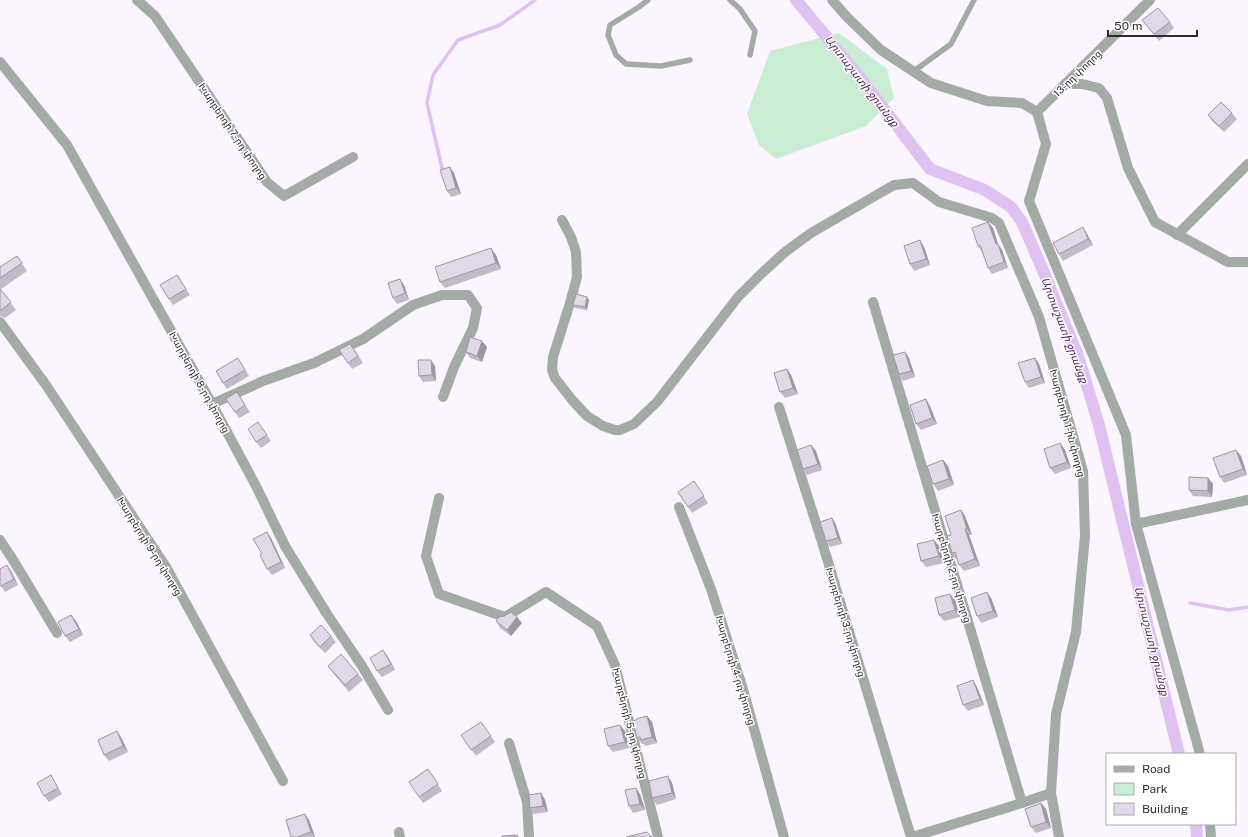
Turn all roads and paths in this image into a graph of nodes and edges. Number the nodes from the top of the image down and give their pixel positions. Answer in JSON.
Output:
{"nodes":[{"id":1,"x":137,"y":0,"type":"edge"},
{"id":2,"x":648,"y":0,"type":"edge"},
{"id":3,"x":730,"y":0,"type":"edge"},
{"id":4,"x":832,"y":0,"type":"edge"},
{"id":5,"x":974,"y":0,"type":"edge"},
{"id":6,"x":1150,"y":0,"type":"edge"},
{"id":7,"x":750,"y":55,"type":"dead end"},
{"id":8,"x":690,"y":60,"type":"dead end"},
{"id":9,"x":0,"y":62,"type":"edge"},
{"id":10,"x":914,"y":71,"type":"junction"},
{"id":11,"x":1065,"y":84,"type":"junction"},
{"id":12,"x":1037,"y":112,"type":"junction"},
{"id":13,"x":353,"y":157,"type":"dead end"},
{"id":14,"x":1248,"y":164,"type":"edge"},
{"id":15,"x":562,"y":220,"type":"dead end"},
{"id":16,"x":1178,"y":235,"type":"junction"},
{"id":17,"x":1248,"y":262,"type":"edge"},
{"id":18,"x":873,"y":302,"type":"dead end"},
{"id":19,"x":0,"y":322,"type":"edge"},
{"id":20,"x":443,"y":397,"type":"dead end"},
{"id":21,"x":212,"y":404,"type":"junction"},
{"id":22,"x":779,"y":407,"type":"dead end"},
{"id":23,"x":438,"y":498,"type":"dead end"},
{"id":24,"x":1248,"y":500,"type":"edge"},
{"id":25,"x":679,"y":507,"type":"dead end"},
{"id":26,"x":1136,"y":524,"type":"junction"},
{"id":27,"x":0,"y":540,"type":"edge"},
{"id":28,"x":57,"y":633,"type":"dead end"},
{"id":29,"x":388,"y":710,"type":"dead end"},
{"id":30,"x":509,"y":743,"type":"dead end"},
{"id":31,"x":1200,"y":753,"type":"edge"},
{"id":32,"x":283,"y":780,"type":"dead end"},
{"id":33,"x":1051,"y":793,"type":"junction"},
{"id":34,"x":1022,"y":803,"type":"junction"},
{"id":35,"x":1210,"y":825,"type":"edge"},
{"id":36,"x":529,"y":837,"type":"edge"},
{"id":37,"x":658,"y":837,"type":"edge"},
{"id":38,"x":784,"y":837,"type":"edge"},
{"id":39,"x":911,"y":837,"type":"edge"},
{"id":40,"x":1059,"y":837,"type":"edge"},
{"id":41,"x":1211,"y":837,"type":"edge"}],
"edges":[{"from":1,"to":13,"type":"street","name":"Խարբերդի 7-րդ փողոց"},
{"from":2,"to":8,"type":"lane"},
{"from":3,"to":7,"type":"lane"},
{"from":4,"to":10,"type":"street"},
{"from":5,"to":10,"type":"lane"},
{"from":6,"to":11,"type":"street","name":"13-րդ փողոց"},
{"from":9,"to":21,"type":"street","name":"Խարբերդի 8-րդ փողոց"},
{"from":10,"to":12,"type":"street"},
{"from":11,"to":12,"type":"street","name":"13-րդ փողոց"},
{"from":11,"to":16,"type":"street"},
{"from":12,"to":26,"type":"street"},
{"from":14,"to":16,"type":"street"},
{"from":15,"to":33,"type":"street","name":"Խարբերդի 1-ին փողոց"},
{"from":16,"to":17,"type":"street"},
{"from":18,"to":34,"type":"street","name":"Խարբերդի 2-րդ փողոց"},
{"from":19,"to":32,"type":"street","name":"Խարբերդի 9-րդ փողոց"},
{"from":20,"to":21,"type":"street"},
{"from":21,"to":29,"type":"street","name":"Խարբերդի 8-րդ փողոց"},
{"from":22,"to":39,"type":"street","name":"Խարբերդի 3-րդ փողոց"},
{"from":23,"to":37,"type":"street","name":"Խարբերդի 5-րդ փողոց"},
{"from":24,"to":26,"type":"street"},
{"from":25,"to":38,"type":"street","name":"Խարբերդի 4-րդ փողոց"},
{"from":26,"to":31,"type":"street"},
{"from":27,"to":28,"type":"street"},
{"from":30,"to":36,"type":"street"},
{"from":33,"to":34,"type":"street"},
{"from":33,"to":40,"type":"street","name":"Խարբերդի 1-ին փողոց"},
{"from":34,"to":39,"type":"street"},
{"from":35,"to":41,"type":"street"}]}
